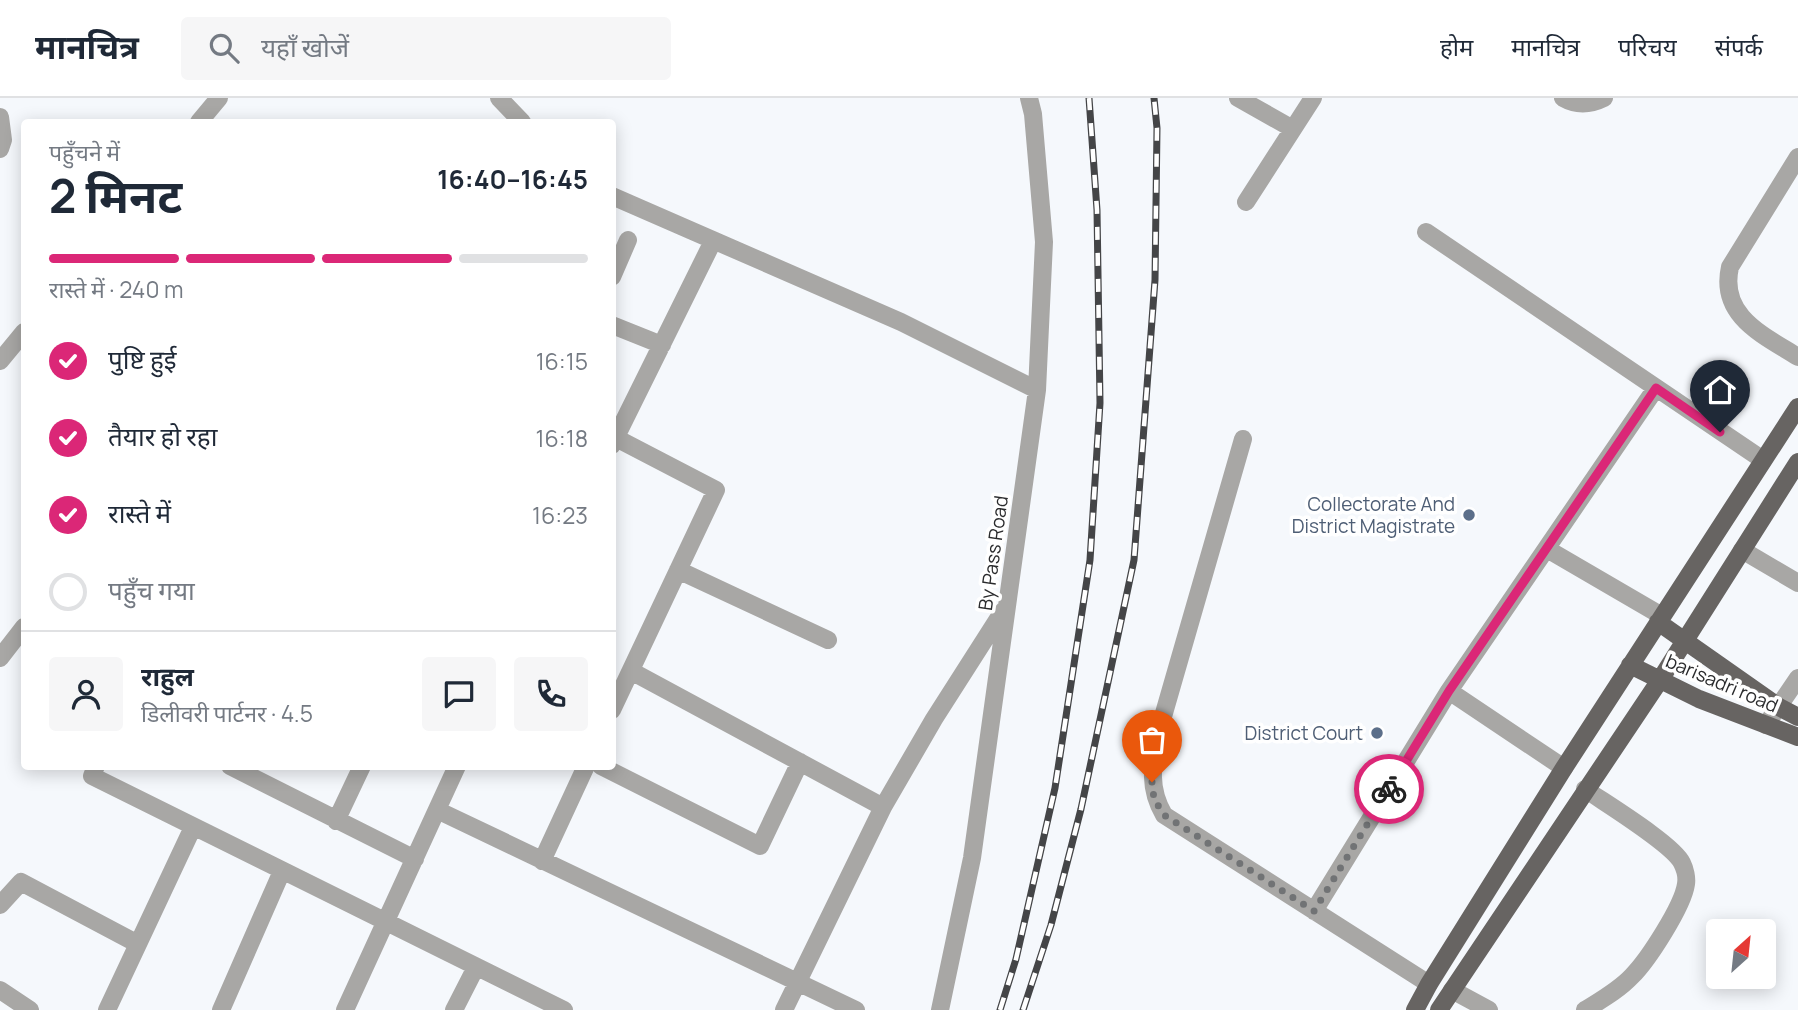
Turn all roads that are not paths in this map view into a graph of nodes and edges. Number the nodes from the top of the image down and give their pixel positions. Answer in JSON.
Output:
{"nodes":[{"id":1,"x":219,"y":98,"type":"edge"},
{"id":2,"x":499,"y":98,"type":"edge"},
{"id":3,"x":1029,"y":98,"type":"edge"},
{"id":4,"x":1238,"y":98,"type":"edge"},
{"id":5,"x":1313,"y":98,"type":"edge"},
{"id":6,"x":1563,"y":98,"type":"edge"},
{"id":7,"x":1604,"y":98,"type":"edge"},
{"id":8,"x":0,"y":117,"type":"edge"},
{"id":9,"x":202,"y":119,"type":"edge"},
{"id":10,"x":519,"y":119,"type":"edge"},
{"id":11,"x":1293,"y":129,"type":"junction"},
{"id":12,"x":0,"y":149,"type":"edge"},
{"id":13,"x":1798,"y":157,"type":"edge"},
{"id":14,"x":616,"y":198,"type":"edge"},
{"id":15,"x":1246,"y":202,"type":"dead end"},
{"id":16,"x":1426,"y":232,"type":"dead end"},
{"id":17,"x":628,"y":240,"type":"dead end"},
{"id":18,"x":713,"y":240,"type":"junction"},
{"id":19,"x":616,"y":268,"type":"edge"},
{"id":20,"x":616,"y":327,"type":"edge"},
{"id":21,"x":21,"y":336,"type":"edge"},
{"id":22,"x":662,"y":345,"type":"junction"},
{"id":23,"x":1798,"y":357,"type":"edge"},
{"id":24,"x":0,"y":361,"type":"edge"},
{"id":25,"x":1656,"y":388,"type":"junction"},
{"id":26,"x":1037,"y":390,"type":"junction"},
{"id":27,"x":1798,"y":407,"type":"edge"},
{"id":28,"x":616,"y":438,"type":"edge"},
{"id":29,"x":1243,"y":439,"type":"dead end"},
{"id":30,"x":616,"y":443,"type":"edge"},
{"id":31,"x":1762,"y":460,"type":"junction"},
{"id":32,"x":1798,"y":462,"type":"edge"},
{"id":33,"x":1547,"y":549,"type":"junction"},
{"id":34,"x":1742,"y":550,"type":"junction"},
{"id":35,"x":678,"y":570,"type":"junction"},
{"id":36,"x":1798,"y":583,"type":"edge"},
{"id":37,"x":1007,"y":605,"type":"junction"},
{"id":38,"x":1660,"y":619,"type":"junction"},
{"id":39,"x":21,"y":631,"type":"edge"},
{"id":40,"x":1685,"y":639,"type":"junction"},
{"id":41,"x":828,"y":640,"type":"dead end"},
{"id":42,"x":0,"y":658,"type":"edge"},
{"id":43,"x":1630,"y":665,"type":"junction"},
{"id":44,"x":631,"y":671,"type":"junction"},
{"id":45,"x":1798,"y":678,"type":"edge"},
{"id":46,"x":1660,"y":680,"type":"junction"},
{"id":47,"x":1449,"y":691,"type":"junction"},
{"id":48,"x":616,"y":702,"type":"edge"},
{"id":49,"x":1779,"y":707,"type":"junction"},
{"id":50,"x":1798,"y":717,"type":"edge"},
{"id":51,"x":1766,"y":725,"type":"junction"},
{"id":52,"x":1798,"y":737,"type":"edge"},
{"id":53,"x":800,"y":762,"type":"junction"},
{"id":54,"x":1564,"y":768,"type":"junction"},
{"id":55,"x":94,"y":770,"type":"edge"},
{"id":56,"x":237,"y":770,"type":"edge"},
{"id":57,"x":358,"y":770,"type":"edge"},
{"id":58,"x":455,"y":770,"type":"edge"},
{"id":59,"x":584,"y":770,"type":"edge"},
{"id":60,"x":609,"y":770,"type":"edge"},
{"id":61,"x":1585,"y":789,"type":"junction"},
{"id":62,"x":883,"y":807,"type":"junction"},
{"id":63,"x":437,"y":810,"type":"junction"},
{"id":64,"x":336,"y":821,"type":"junction"},
{"id":65,"x":193,"y":827,"type":"junction"},
{"id":66,"x":415,"y":859,"type":"junction"},
{"id":67,"x":542,"y":861,"type":"junction"},
{"id":68,"x":282,"y":871,"type":"junction"},
{"id":69,"x":1484,"y":896,"type":"junction"},
{"id":70,"x":0,"y":905,"type":"edge"},
{"id":71,"x":1506,"y":908,"type":"junction"},
{"id":72,"x":1314,"y":911,"type":"junction"},
{"id":73,"x":386,"y":923,"type":"junction"},
{"id":74,"x":138,"y":944,"type":"junction"},
{"id":75,"x":476,"y":967,"type":"junction"},
{"id":76,"x":797,"y":982,"type":"junction"},
{"id":77,"x":1429,"y":984,"type":"junction"},
{"id":78,"x":1452,"y":990,"type":"junction"},
{"id":79,"x":1,"y":992,"type":"edge"},
{"id":80,"x":30,"y":1010,"type":"edge"},
{"id":81,"x":107,"y":1010,"type":"edge"},
{"id":82,"x":221,"y":1010,"type":"edge"},
{"id":83,"x":345,"y":1010,"type":"edge"},
{"id":84,"x":454,"y":1010,"type":"edge"},
{"id":85,"x":564,"y":1010,"type":"edge"},
{"id":86,"x":784,"y":1010,"type":"edge"},
{"id":87,"x":856,"y":1010,"type":"edge"},
{"id":88,"x":940,"y":1010,"type":"edge"},
{"id":89,"x":1415,"y":1010,"type":"edge"},
{"id":90,"x":1439,"y":1010,"type":"edge"},
{"id":91,"x":1489,"y":1010,"type":"edge"},
{"id":92,"x":1585,"y":1010,"type":"edge"}],
"edges":[{"from":1,"to":9,"type":"street"},
{"from":2,"to":10,"type":"street"},
{"from":3,"to":26,"type":"street","name":"By Pass Road"},
{"from":4,"to":11,"type":"street"},
{"from":5,"to":11,"type":"street"},
{"from":6,"to":7,"type":"street"},
{"from":8,"to":12,"type":"street"},
{"from":11,"to":15,"type":"street"},
{"from":13,"to":23,"type":"street"},
{"from":14,"to":18,"type":"street"},
{"from":16,"to":25,"type":"street"},
{"from":17,"to":19,"type":"street"},
{"from":18,"to":22,"type":"street"},
{"from":18,"to":26,"type":"street"},
{"from":20,"to":22,"type":"street"},
{"from":21,"to":24,"type":"street"},
{"from":22,"to":28,"type":"street"},
{"from":25,"to":31,"type":"street"},
{"from":25,"to":33,"type":"street"},
{"from":26,"to":37,"type":"street","name":"By Pass Road"},
{"from":27,"to":31,"type":"main road"},
{"from":29,"to":72,"type":"street"},
{"from":30,"to":35,"type":"street"},
{"from":31,"to":38,"type":"main road"},
{"from":32,"to":34,"type":"main road"},
{"from":33,"to":38,"type":"street"},
{"from":33,"to":47,"type":"street"},
{"from":34,"to":36,"type":"street"},
{"from":34,"to":40,"type":"main road"},
{"from":35,"to":41,"type":"street"},
{"from":35,"to":44,"type":"street"},
{"from":37,"to":62,"type":"street"},
{"from":37,"to":88,"type":"street","name":"By Pass Road"},
{"from":38,"to":40,"type":"main road"},
{"from":38,"to":43,"type":"main road"},
{"from":39,"to":42,"type":"street"},
{"from":40,"to":46,"type":"main road"},
{"from":40,"to":49,"type":"main road"},
{"from":43,"to":46,"type":"main road","name":"barisadri road"},
{"from":43,"to":54,"type":"main road"},
{"from":44,"to":48,"type":"street"},
{"from":44,"to":53,"type":"street"},
{"from":45,"to":49,"type":"street"},
{"from":46,"to":51,"type":"main road","name":"barisadri road"},
{"from":46,"to":61,"type":"main road"},
{"from":47,"to":54,"type":"street"},
{"from":47,"to":72,"type":"street"},
{"from":49,"to":50,"type":"main road"},
{"from":49,"to":51,"type":"street"},
{"from":51,"to":52,"type":"main road","name":"barisadri road"},
{"from":53,"to":60,"type":"street"},
{"from":53,"to":62,"type":"street"},
{"from":54,"to":69,"type":"main road"},
{"from":55,"to":65,"type":"street"},
{"from":56,"to":64,"type":"street"},
{"from":57,"to":64,"type":"street"},
{"from":58,"to":63,"type":"street"},
{"from":59,"to":67,"type":"street"},
{"from":61,"to":71,"type":"main road"},
{"from":61,"to":92,"type":"street"},
{"from":62,"to":76,"type":"street"},
{"from":63,"to":66,"type":"street"},
{"from":63,"to":67,"type":"street"},
{"from":64,"to":66,"type":"street"},
{"from":65,"to":68,"type":"street"},
{"from":65,"to":74,"type":"street"},
{"from":66,"to":73,"type":"street"},
{"from":67,"to":76,"type":"street"},
{"from":68,"to":73,"type":"street"},
{"from":68,"to":82,"type":"street"},
{"from":69,"to":71,"type":"main road"},
{"from":69,"to":77,"type":"main road"},
{"from":70,"to":74,"type":"street"},
{"from":71,"to":78,"type":"main road"},
{"from":72,"to":77,"type":"street"},
{"from":73,"to":75,"type":"street"},
{"from":73,"to":83,"type":"street"},
{"from":74,"to":81,"type":"street"},
{"from":75,"to":84,"type":"street"},
{"from":75,"to":85,"type":"street"},
{"from":76,"to":86,"type":"street"},
{"from":76,"to":87,"type":"street"},
{"from":77,"to":89,"type":"main road"},
{"from":78,"to":90,"type":"main road"},
{"from":78,"to":91,"type":"street"},
{"from":79,"to":80,"type":"street"}]}
